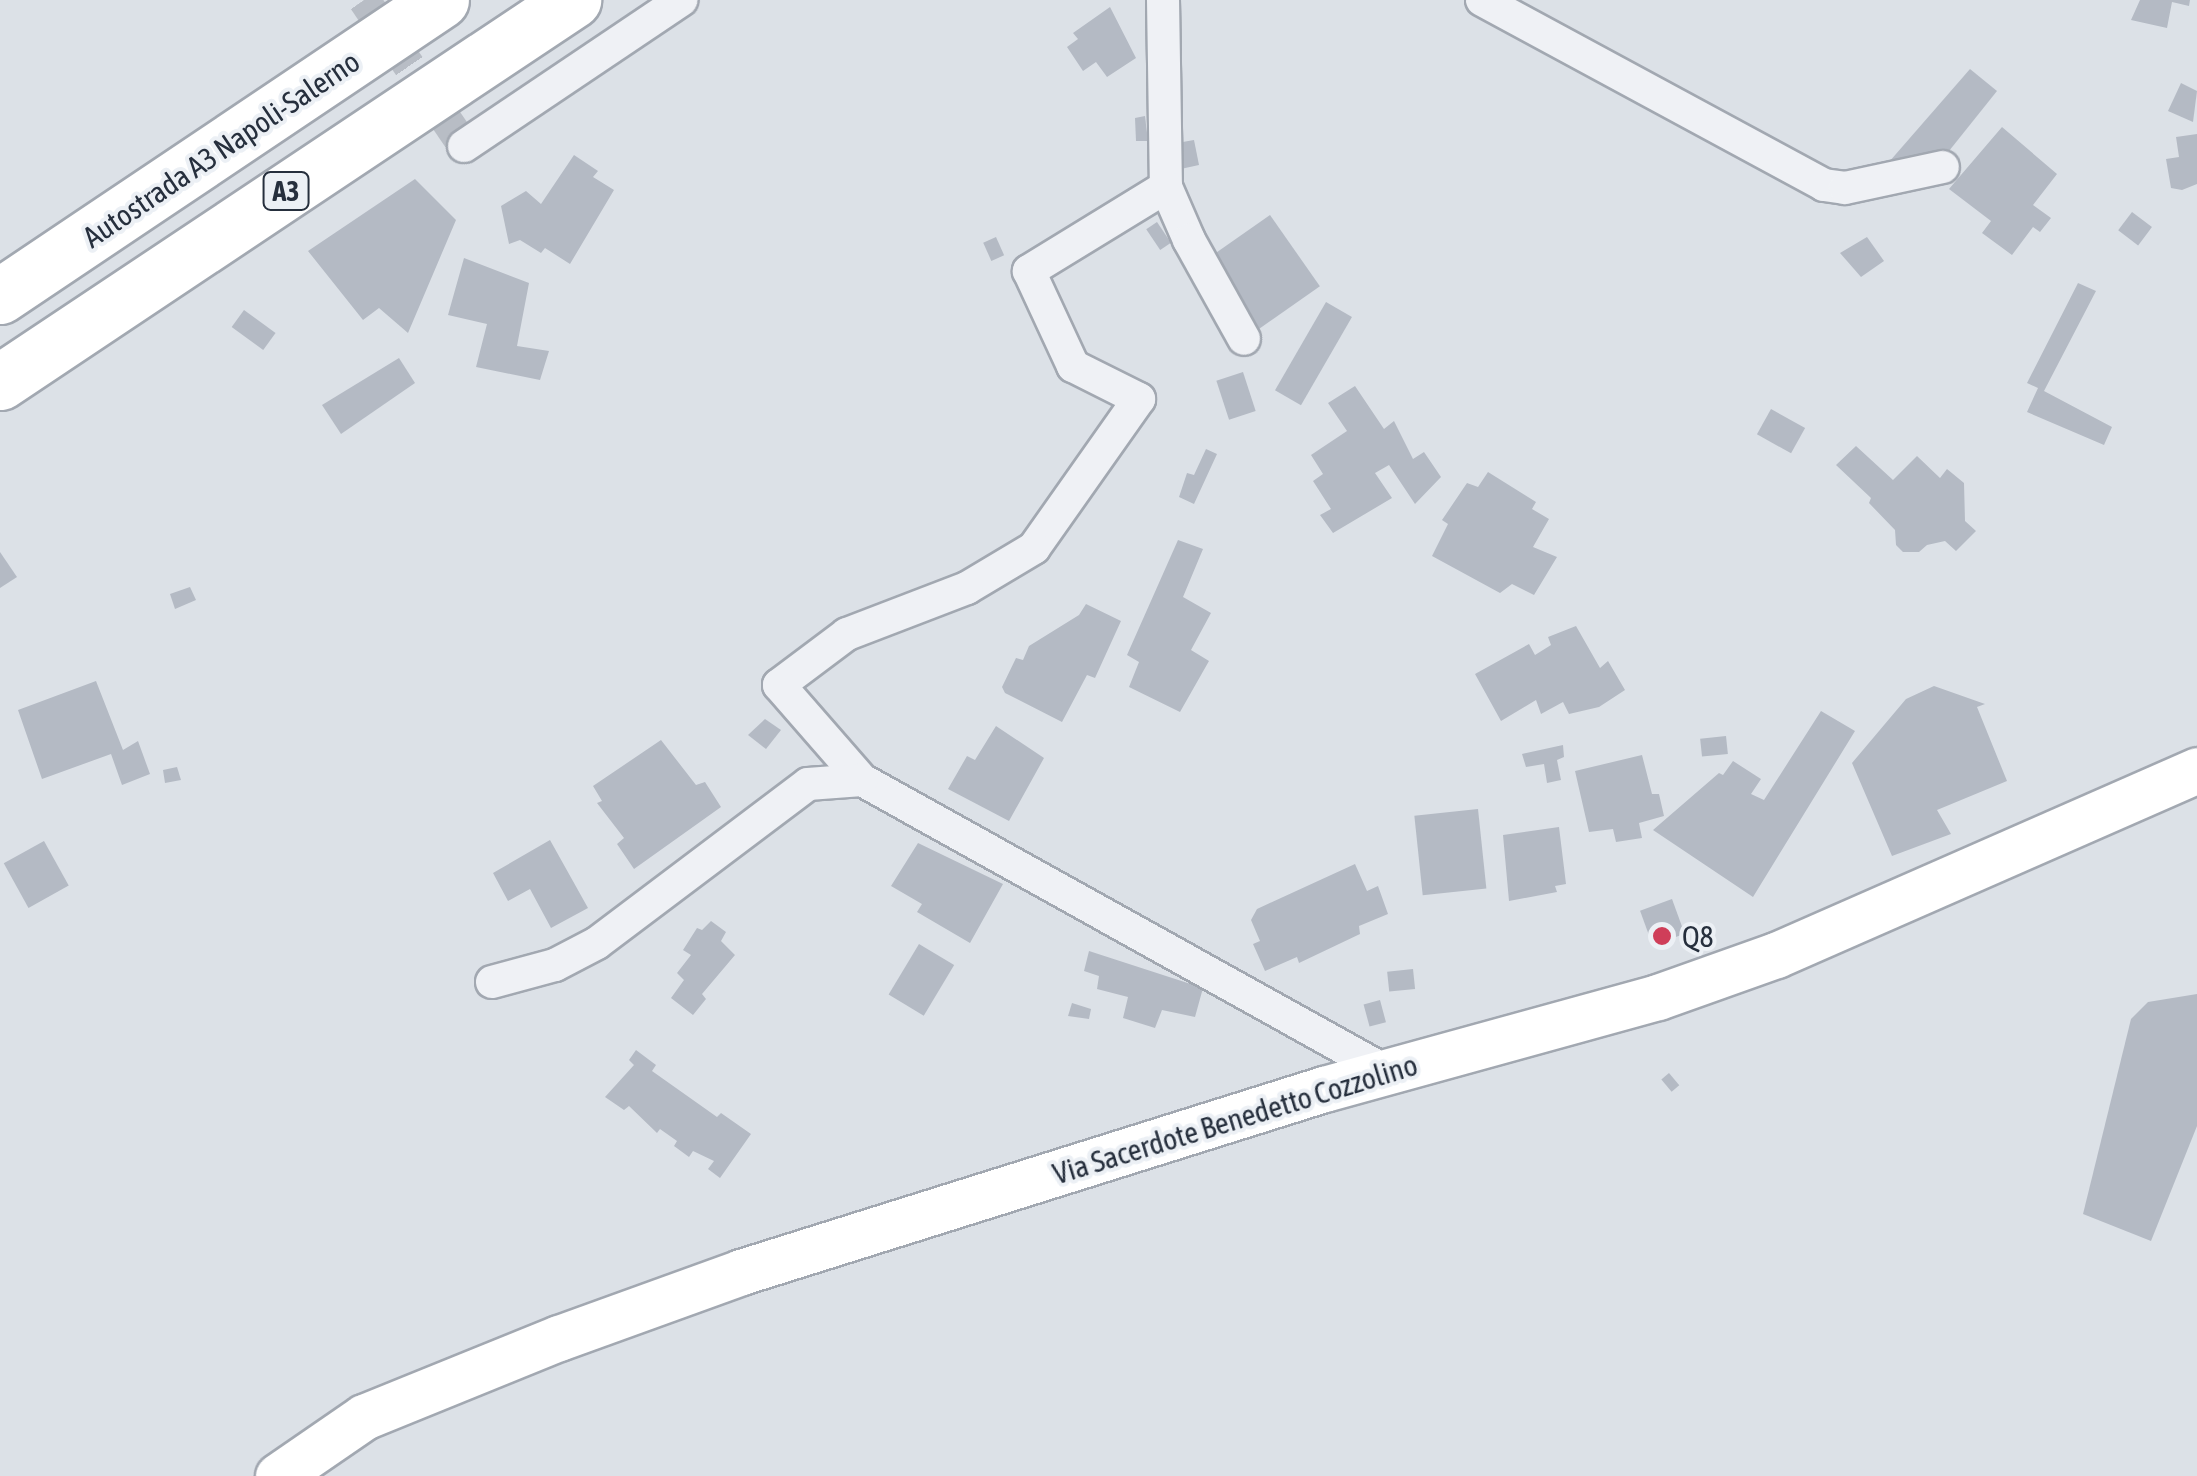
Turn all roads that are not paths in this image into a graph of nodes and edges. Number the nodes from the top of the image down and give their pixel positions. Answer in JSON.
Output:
{"nodes":[{"id":1,"x":441,"y":0,"type":"edge"},
{"id":2,"x":573,"y":0,"type":"edge"},
{"id":3,"x":682,"y":0,"type":"edge"},
{"id":4,"x":1163,"y":0,"type":"edge"},
{"id":5,"x":1482,"y":0,"type":"edge"},
{"id":6,"x":464,"y":146,"type":"dead end"},
{"id":7,"x":1943,"y":166,"type":"dead end"},
{"id":8,"x":1166,"y":187,"type":"junction"},
{"id":9,"x":0,"y":296,"type":"edge"},
{"id":10,"x":1244,"y":339,"type":"dead end"},
{"id":11,"x":0,"y":382,"type":"edge"},
{"id":12,"x":2197,"y":770,"type":"edge"},
{"id":13,"x":862,"y":780,"type":"junction"},
{"id":14,"x":492,"y":982,"type":"dead end"},
{"id":15,"x":1387,"y":1072,"type":"junction"},
{"id":16,"x":278,"y":1476,"type":"edge"}],
"edges":[{"from":1,"to":9,"type":"highway","name":"Autostrada A3 Napoli-Salerno","number":"A3"},
{"from":2,"to":11,"type":"highway","number":"A3"},
{"from":3,"to":6,"type":"street"},
{"from":4,"to":8,"type":"street"},
{"from":5,"to":7,"type":"street"},
{"from":8,"to":10,"type":"street"},
{"from":8,"to":13,"type":"street"},
{"from":12,"to":15,"type":"main road","name":"Via Sacerdote Benedetto Cozzolino"},
{"from":13,"to":14,"type":"street"},
{"from":13,"to":15,"type":"street"},
{"from":15,"to":16,"type":"main road","name":"Via Sacerdote Benedetto Cozzolino"}]}
